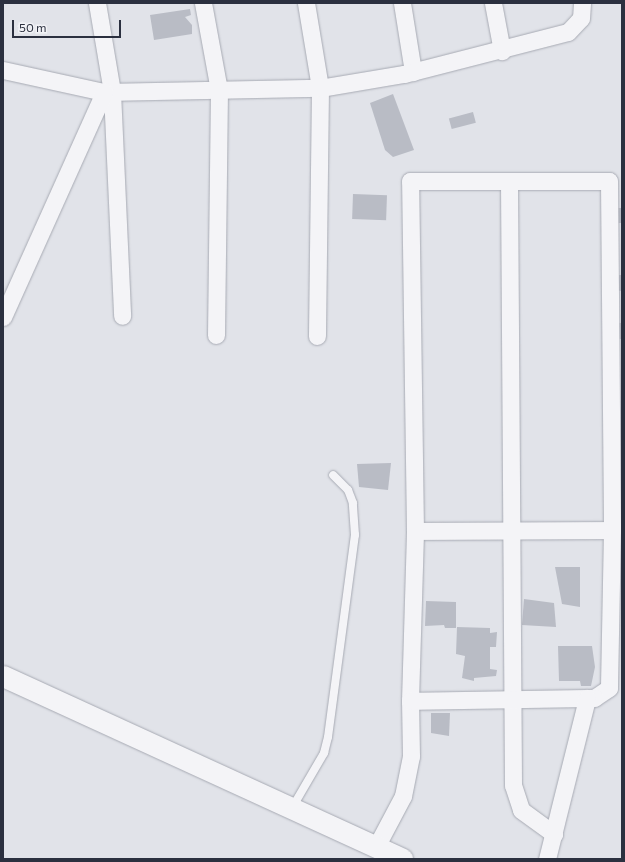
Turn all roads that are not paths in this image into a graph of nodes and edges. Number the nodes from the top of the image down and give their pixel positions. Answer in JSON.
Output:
{"nodes":[{"id":1,"x":97,"y":3,"type":"edge"},
{"id":2,"x":203,"y":3,"type":"edge"},
{"id":3,"x":306,"y":3,"type":"edge"},
{"id":4,"x":402,"y":3,"type":"edge"},
{"id":5,"x":493,"y":3,"type":"edge"},
{"id":6,"x":582,"y":3,"type":"edge"},
{"id":7,"x":502,"y":51,"type":"junction"},
{"id":8,"x":3,"y":70,"type":"edge"},
{"id":9,"x":413,"y":72,"type":"junction"},
{"id":10,"x":320,"y":88,"type":"junction"},
{"id":11,"x":219,"y":90,"type":"junction"},
{"id":12,"x":108,"y":92,"type":"junction"},
{"id":13,"x":509,"y":181,"type":"junction"},
{"id":14,"x":122,"y":316,"type":"dead end"},
{"id":15,"x":3,"y":317,"type":"edge"},
{"id":16,"x":216,"y":335,"type":"dead end"},
{"id":17,"x":317,"y":336,"type":"dead end"},
{"id":18,"x":333,"y":475,"type":"dead end"},
{"id":19,"x":612,"y":530,"type":"junction"},
{"id":20,"x":415,"y":531,"type":"junction"},
{"id":21,"x":512,"y":532,"type":"junction"},
{"id":22,"x":3,"y":676,"type":"edge"},
{"id":23,"x":587,"y":698,"type":"junction"},
{"id":24,"x":512,"y":701,"type":"junction"},
{"id":25,"x":410,"y":702,"type":"junction"},
{"id":26,"x":292,"y":808,"type":"junction"},
{"id":27,"x":554,"y":834,"type":"junction"},
{"id":28,"x":376,"y":847,"type":"junction"},
{"id":29,"x":402,"y":859,"type":"edge"},
{"id":30,"x":547,"y":859,"type":"edge"}],
"edges":[{"from":1,"to":12,"type":"street"},
{"from":2,"to":11,"type":"street"},
{"from":3,"to":10,"type":"street"},
{"from":4,"to":9,"type":"street"},
{"from":5,"to":7,"type":"street"},
{"from":6,"to":7,"type":"street"},
{"from":7,"to":9,"type":"street"},
{"from":8,"to":12,"type":"street"},
{"from":9,"to":10,"type":"street"},
{"from":10,"to":11,"type":"street"},
{"from":10,"to":17,"type":"street"},
{"from":11,"to":12,"type":"street"},
{"from":11,"to":16,"type":"street"},
{"from":12,"to":14,"type":"street"},
{"from":12,"to":15,"type":"street"},
{"from":13,"to":19,"type":"street"},
{"from":13,"to":20,"type":"street"},
{"from":13,"to":21,"type":"street"},
{"from":18,"to":26,"type":"lane"},
{"from":19,"to":21,"type":"street"},
{"from":19,"to":23,"type":"street"},
{"from":20,"to":21,"type":"street"},
{"from":20,"to":25,"type":"street"},
{"from":21,"to":24,"type":"street"},
{"from":22,"to":26,"type":"street"},
{"from":23,"to":24,"type":"street"},
{"from":23,"to":27,"type":"street"},
{"from":24,"to":25,"type":"street"},
{"from":24,"to":27,"type":"street"},
{"from":25,"to":28,"type":"street"},
{"from":26,"to":28,"type":"street"},
{"from":27,"to":30,"type":"street"},
{"from":28,"to":29,"type":"street"}]}
